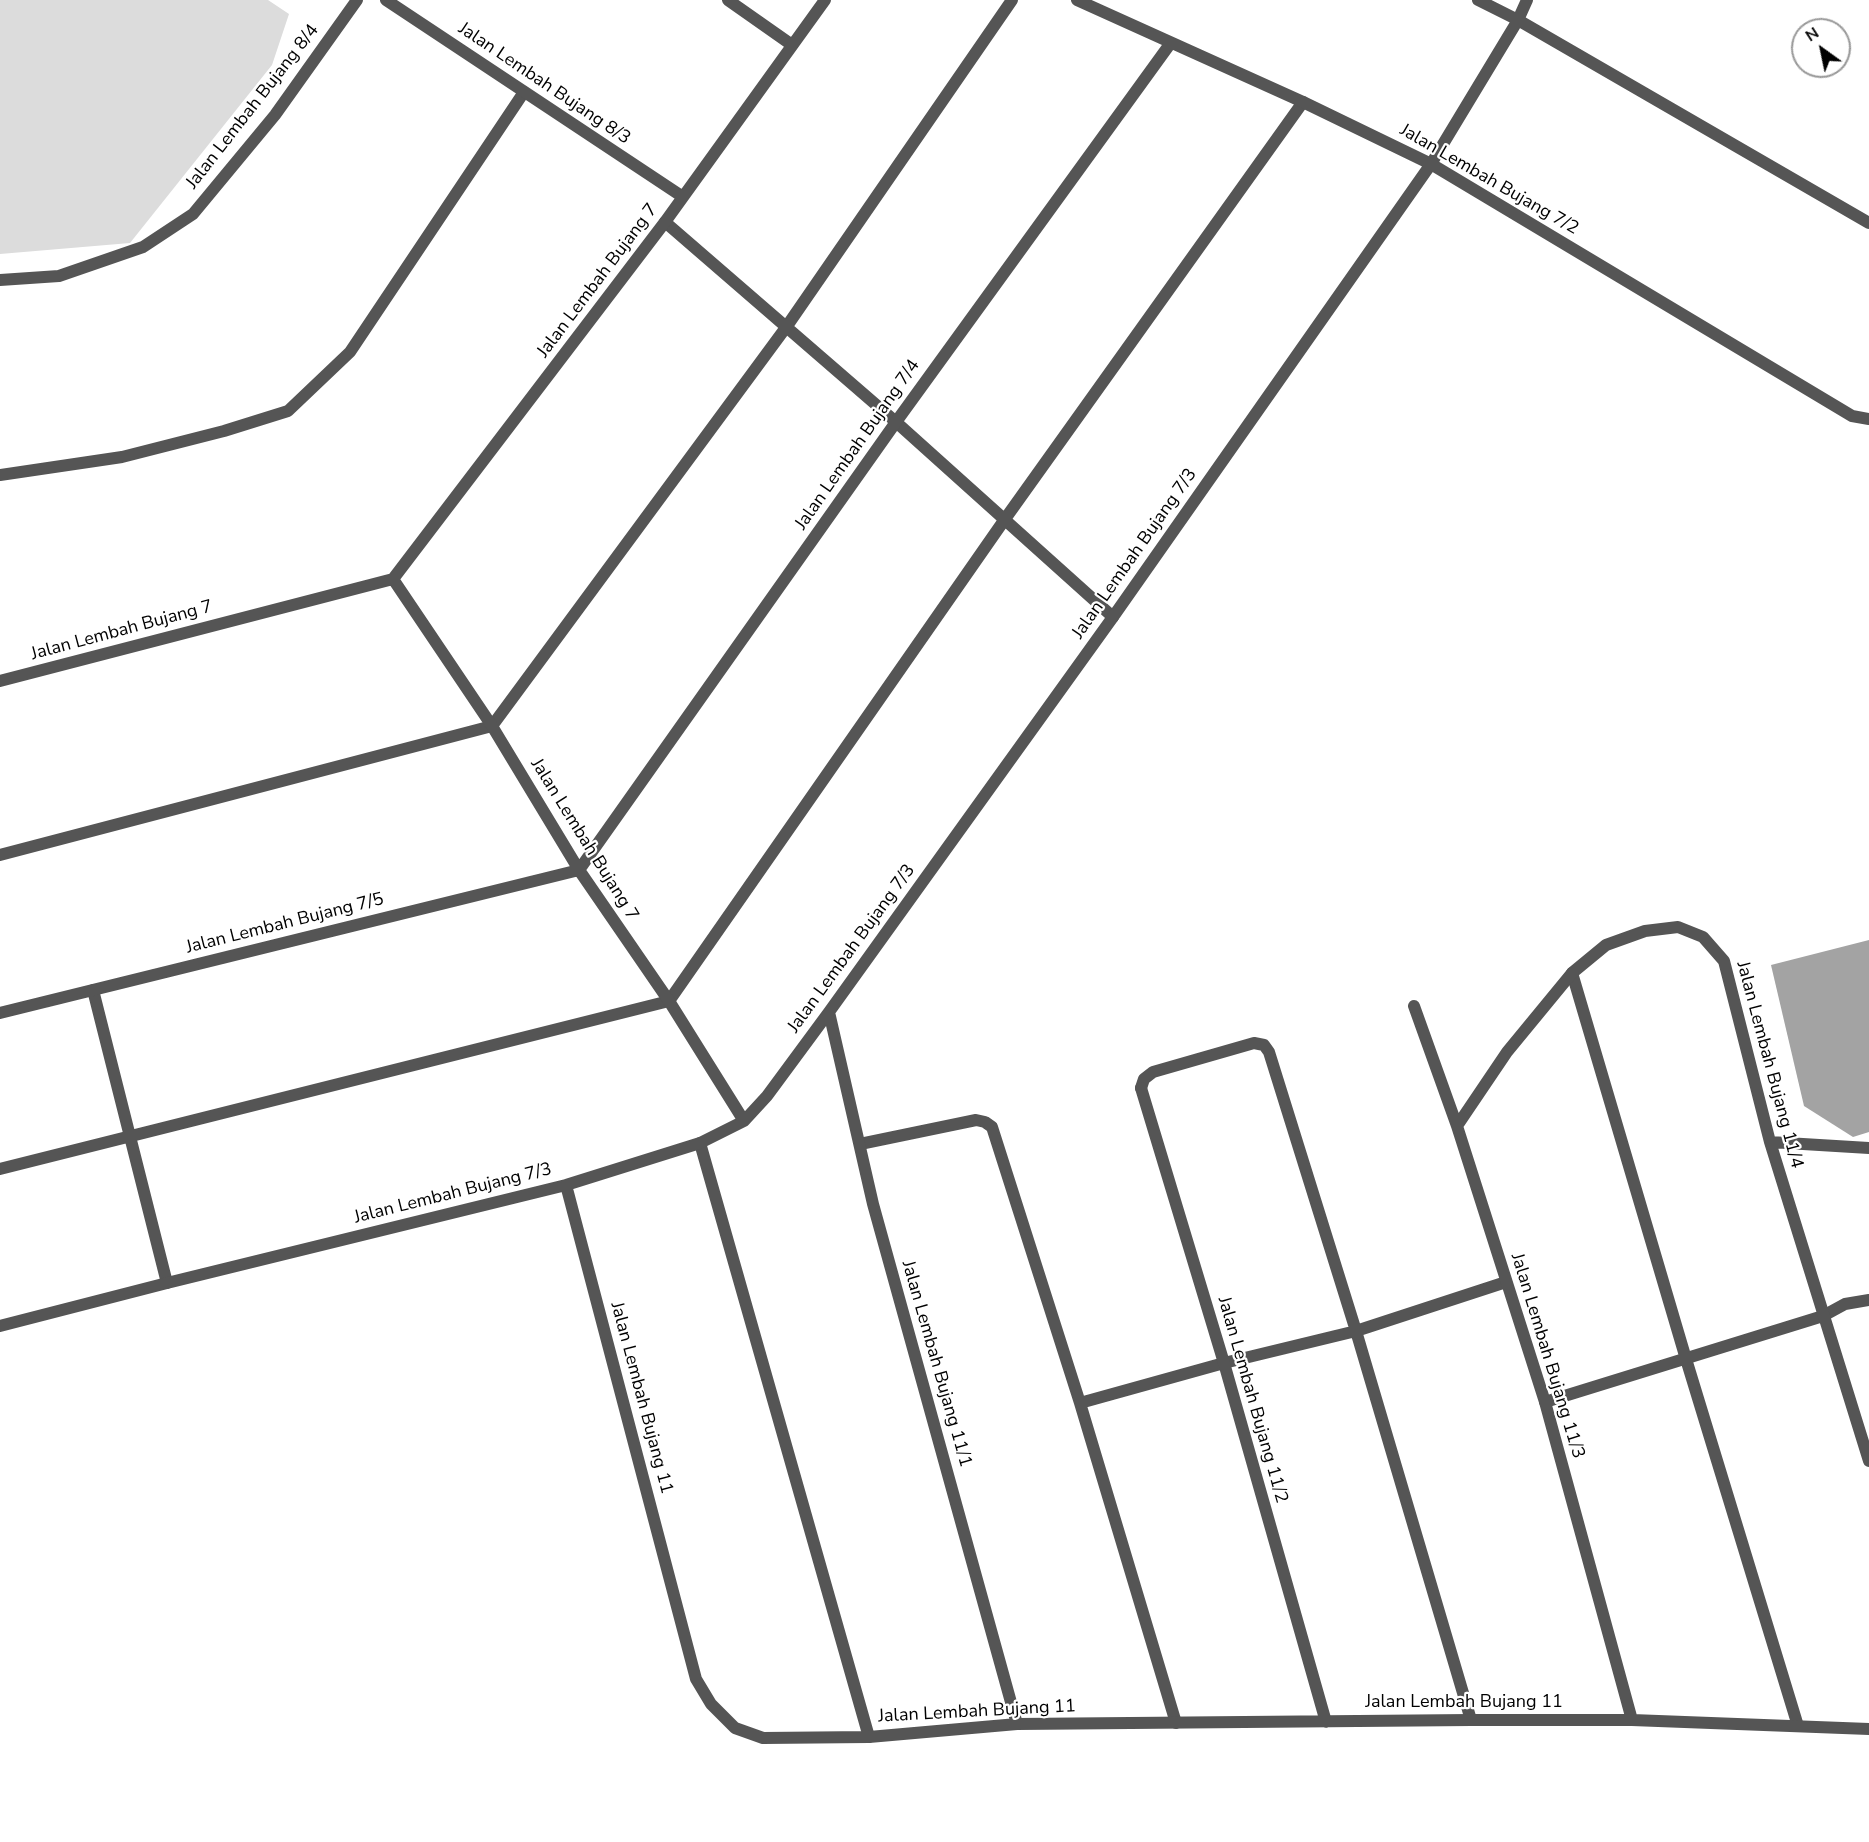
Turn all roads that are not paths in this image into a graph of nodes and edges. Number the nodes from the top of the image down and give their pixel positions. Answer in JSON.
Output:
{"nodes":[{"id":1,"x":357,"y":0,"type":"edge"},
{"id":2,"x":386,"y":0,"type":"edge"},
{"id":3,"x":728,"y":0,"type":"edge"},
{"id":4,"x":825,"y":0,"type":"edge"},
{"id":5,"x":1012,"y":0,"type":"edge"},
{"id":6,"x":1077,"y":0,"type":"edge"},
{"id":7,"x":1478,"y":0,"type":"edge"},
{"id":8,"x":1527,"y":0,"type":"edge"},
{"id":9,"x":1518,"y":20,"type":"junction"},
{"id":10,"x":1170,"y":44,"type":"junction"},
{"id":11,"x":792,"y":45,"type":"junction"},
{"id":12,"x":524,"y":92,"type":"junction"},
{"id":13,"x":1303,"y":102,"type":"junction"},
{"id":14,"x":1431,"y":164,"type":"junction"},
{"id":15,"x":683,"y":197,"type":"junction"},
{"id":16,"x":665,"y":222,"type":"junction"},
{"id":17,"x":1869,"y":223,"type":"edge"},
{"id":18,"x":0,"y":280,"type":"edge"},
{"id":19,"x":787,"y":326,"type":"junction"},
{"id":20,"x":1869,"y":419,"type":"edge"},
{"id":21,"x":896,"y":422,"type":"junction"},
{"id":22,"x":0,"y":474,"type":"edge"},
{"id":23,"x":1005,"y":519,"type":"junction"},
{"id":24,"x":393,"y":579,"type":"junction"},
{"id":25,"x":1113,"y":617,"type":"junction"},
{"id":26,"x":0,"y":681,"type":"edge"},
{"id":27,"x":492,"y":726,"type":"junction"},
{"id":28,"x":0,"y":855,"type":"edge"},
{"id":29,"x":579,"y":870,"type":"junction"},
{"id":30,"x":1572,"y":973,"type":"junction"},
{"id":31,"x":93,"y":990,"type":"junction"},
{"id":32,"x":669,"y":1001,"type":"junction"},
{"id":33,"x":1414,"y":1006,"type":"dead end"},
{"id":34,"x":829,"y":1012,"type":"junction"},
{"id":35,"x":0,"y":1013,"type":"edge"},
{"id":36,"x":744,"y":1121,"type":"junction"},
{"id":37,"x":1457,"y":1126,"type":"junction"},
{"id":38,"x":131,"y":1136,"type":"junction"},
{"id":39,"x":1770,"y":1142,"type":"junction"},
{"id":40,"x":700,"y":1143,"type":"junction"},
{"id":41,"x":860,"y":1144,"type":"junction"},
{"id":42,"x":1869,"y":1148,"type":"edge"},
{"id":43,"x":0,"y":1169,"type":"edge"},
{"id":44,"x":566,"y":1185,"type":"junction"},
{"id":45,"x":1506,"y":1282,"type":"junction"},
{"id":46,"x":167,"y":1283,"type":"junction"},
{"id":47,"x":1869,"y":1300,"type":"edge"},
{"id":48,"x":1823,"y":1316,"type":"junction"},
{"id":49,"x":0,"y":1326,"type":"edge"},
{"id":50,"x":1356,"y":1331,"type":"junction"},
{"id":51,"x":1686,"y":1359,"type":"junction"},
{"id":52,"x":1224,"y":1363,"type":"junction"},
{"id":53,"x":1545,"y":1402,"type":"junction"},
{"id":54,"x":1080,"y":1403,"type":"junction"},
{"id":55,"x":1866,"y":1444,"type":"edge"},
{"id":56,"x":1869,"y":1461,"type":"edge"},
{"id":57,"x":1471,"y":1720,"type":"junction"},
{"id":58,"x":1632,"y":1720,"type":"junction"},
{"id":59,"x":1326,"y":1722,"type":"junction"},
{"id":60,"x":1176,"y":1723,"type":"junction"},
{"id":61,"x":1017,"y":1724,"type":"junction"},
{"id":62,"x":1798,"y":1726,"type":"junction"},
{"id":63,"x":1869,"y":1730,"type":"edge"},
{"id":64,"x":869,"y":1737,"type":"junction"}],
"edges":[{"from":1,"to":18,"type":"street","name":"Jalan Lembah Bujang 8/4"},
{"from":2,"to":12,"type":"street","name":"Jalan Lembah Bujang 8/3"},
{"from":3,"to":11,"type":"street"},
{"from":4,"to":11,"type":"street","name":"Jalan Lembah Bujang 7"},
{"from":5,"to":19,"type":"street"},
{"from":6,"to":10,"type":"street","name":"Jalan Lembah Bujang 7/2"},
{"from":7,"to":9,"type":"street"},
{"from":8,"to":9,"type":"street","name":"Jalan Lembah Bujang 7/3"},
{"from":9,"to":14,"type":"street","name":"Jalan Lembah Bujang 7/3"},
{"from":9,"to":17,"type":"street"},
{"from":10,"to":13,"type":"street","name":"Jalan Lembah Bujang 7/2"},
{"from":10,"to":21,"type":"street","name":"Jalan Lembah Bujang 7/4"},
{"from":11,"to":15,"type":"street","name":"Jalan Lembah Bujang 7"},
{"from":12,"to":15,"type":"street","name":"Jalan Lembah Bujang 8/3"},
{"from":12,"to":22,"type":"street"},
{"from":13,"to":14,"type":"street","name":"Jalan Lembah Bujang 7/2"},
{"from":13,"to":23,"type":"street"},
{"from":14,"to":20,"type":"street","name":"Jalan Lembah Bujang 7/2"},
{"from":14,"to":25,"type":"street","name":"Jalan Lembah Bujang 7/3"},
{"from":15,"to":16,"type":"street","name":"Jalan Lembah Bujang 7"},
{"from":16,"to":19,"type":"street"},
{"from":16,"to":24,"type":"street","name":"Jalan Lembah Bujang 7"},
{"from":19,"to":21,"type":"street"},
{"from":19,"to":27,"type":"street"},
{"from":21,"to":23,"type":"street"},
{"from":21,"to":29,"type":"street","name":"Jalan Lembah Bujang 7/4"},
{"from":23,"to":25,"type":"street"},
{"from":23,"to":32,"type":"street"},
{"from":24,"to":26,"type":"street","name":"Jalan Lembah Bujang 7"},
{"from":24,"to":27,"type":"street","name":"Jalan Lembah Bujang 7"},
{"from":25,"to":34,"type":"street","name":"Jalan Lembah Bujang 7/3"},
{"from":27,"to":28,"type":"street"},
{"from":27,"to":29,"type":"street","name":"Jalan Lembah Bujang 7"},
{"from":29,"to":31,"type":"street","name":"Jalan Lembah Bujang 7/5"},
{"from":29,"to":32,"type":"street","name":"Jalan Lembah Bujang 7"},
{"from":30,"to":37,"type":"street","name":"Jalan Lembah Bujang 11/4"},
{"from":30,"to":39,"type":"street","name":"Jalan Lembah Bujang 11/4"},
{"from":30,"to":51,"type":"street"},
{"from":31,"to":35,"type":"street","name":"Jalan Lembah Bujang 7/5"},
{"from":31,"to":38,"type":"street"},
{"from":32,"to":36,"type":"street","name":"Jalan Lembah Bujang 7"},
{"from":32,"to":38,"type":"street"},
{"from":33,"to":37,"type":"street","name":"Jalan Lembah Bujang 11/3"},
{"from":34,"to":36,"type":"street","name":"Jalan Lembah Bujang 7/3"},
{"from":34,"to":41,"type":"street","name":"Jalan Lembah Bujang 11/1"},
{"from":36,"to":40,"type":"street","name":"Jalan Lembah Bujang 7/3"},
{"from":37,"to":45,"type":"street","name":"Jalan Lembah Bujang 11/3"},
{"from":38,"to":43,"type":"street"},
{"from":38,"to":46,"type":"street"},
{"from":39,"to":42,"type":"street"},
{"from":39,"to":48,"type":"street","name":"Jalan Lembah Bujang 11/4"},
{"from":40,"to":44,"type":"street","name":"Jalan Lembah Bujang 7/3"},
{"from":40,"to":64,"type":"street"},
{"from":41,"to":54,"type":"street"},
{"from":41,"to":61,"type":"street","name":"Jalan Lembah Bujang 11/1"},
{"from":44,"to":46,"type":"street","name":"Jalan Lembah Bujang 7/3"},
{"from":44,"to":64,"type":"street","name":"Jalan Lembah Bujang 11"},
{"from":45,"to":50,"type":"street"},
{"from":45,"to":53,"type":"street","name":"Jalan Lembah Bujang 11/3"},
{"from":46,"to":49,"type":"street","name":"Jalan Lembah Bujang 7/3"},
{"from":47,"to":48,"type":"street"},
{"from":48,"to":51,"type":"street"},
{"from":48,"to":55,"type":"street","name":"Jalan Lembah Bujang 11/4"},
{"from":50,"to":52,"type":"street"},
{"from":50,"to":52,"type":"street","name":"Jalan Lembah Bujang 11/2"},
{"from":50,"to":57,"type":"street"},
{"from":51,"to":53,"type":"street"},
{"from":51,"to":62,"type":"street"},
{"from":52,"to":54,"type":"street"},
{"from":52,"to":59,"type":"street","name":"Jalan Lembah Bujang 11/2"},
{"from":53,"to":58,"type":"street","name":"Jalan Lembah Bujang 11/3"},
{"from":54,"to":60,"type":"street"},
{"from":55,"to":56,"type":"street","name":"Jalan Lembah Bujang 11/4"},
{"from":57,"to":58,"type":"street","name":"Jalan Lembah Bujang 11"},
{"from":57,"to":59,"type":"street","name":"Jalan Lembah Bujang 11"},
{"from":58,"to":62,"type":"street","name":"Jalan Lembah Bujang 11"},
{"from":59,"to":60,"type":"street","name":"Jalan Lembah Bujang 11"},
{"from":60,"to":61,"type":"street","name":"Jalan Lembah Bujang 11"},
{"from":61,"to":64,"type":"street","name":"Jalan Lembah Bujang 11"},
{"from":62,"to":63,"type":"street","name":"Jalan Lembah Bujang 11"}]}
